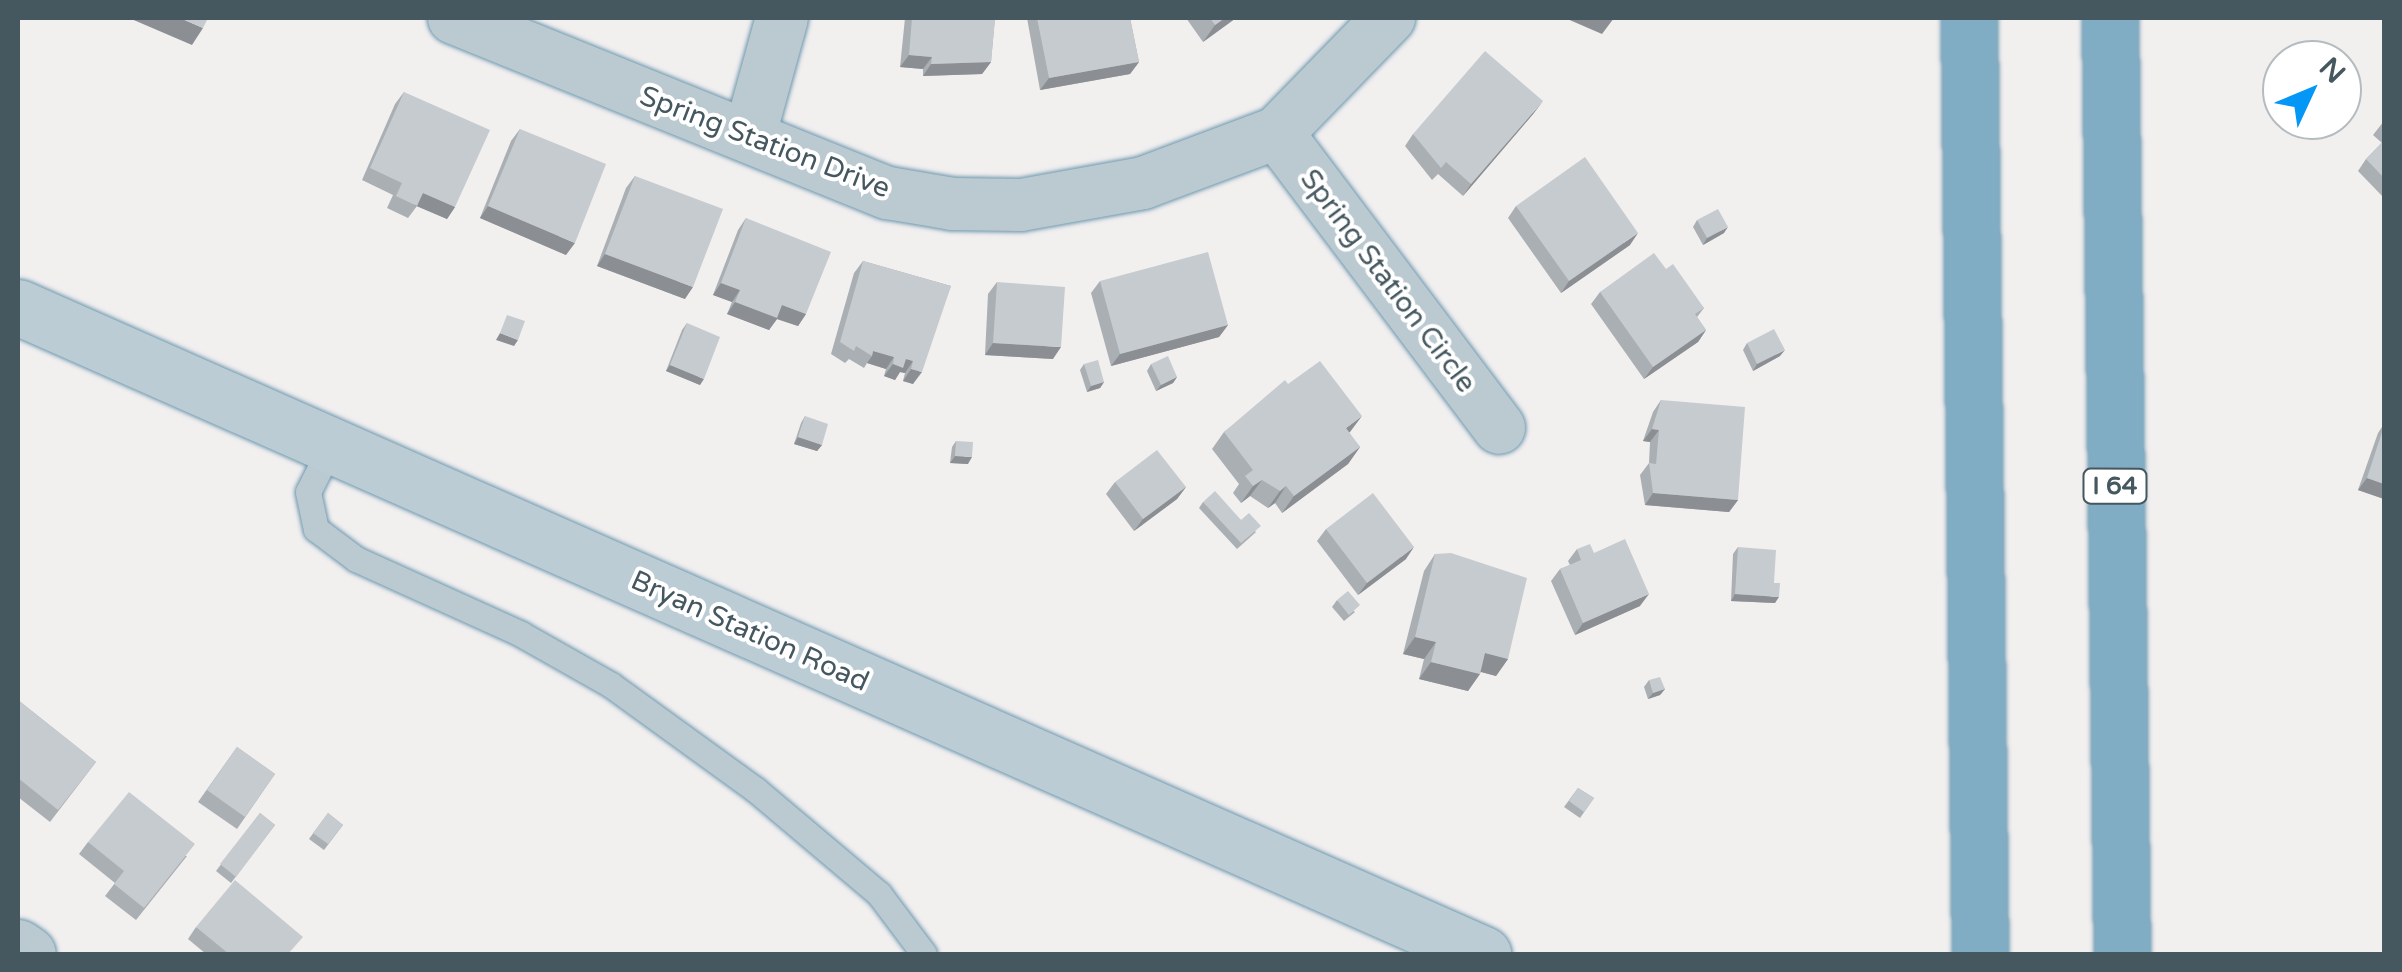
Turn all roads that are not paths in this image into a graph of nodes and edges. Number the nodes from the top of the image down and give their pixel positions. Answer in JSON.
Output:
{"nodes":[{"id":1,"x":454,"y":18,"type":"edge"},
{"id":2,"x":782,"y":18,"type":"edge"},
{"id":3,"x":1389,"y":18,"type":"edge"},
{"id":4,"x":1969,"y":18,"type":"edge"},
{"id":5,"x":2110,"y":18,"type":"edge"},
{"id":6,"x":1277,"y":133,"type":"junction"},
{"id":7,"x":750,"y":134,"type":"junction"},
{"id":8,"x":18,"y":307,"type":"edge"},
{"id":9,"x":1499,"y":428,"type":"dead end"},
{"id":10,"x":331,"y":446,"type":"junction"},
{"id":11,"x":924,"y":954,"type":"edge"},
{"id":12,"x":1484,"y":954,"type":"edge"},
{"id":13,"x":1980,"y":954,"type":"edge"},
{"id":14,"x":2122,"y":954,"type":"edge"}],
"edges":[{"from":1,"to":7,"type":"street","name":"Spring Station Drive"},
{"from":2,"to":7,"type":"street"},
{"from":3,"to":6,"type":"street","name":"Spring Station Drive"},
{"from":4,"to":13,"type":"highway"},
{"from":5,"to":14,"type":"highway","number":"I 64"},
{"from":6,"to":7,"type":"street","name":"Spring Station Drive"},
{"from":6,"to":9,"type":"street","name":"Spring Station Circle"},
{"from":8,"to":10,"type":"main road","name":"Bryan Station Road"},
{"from":10,"to":11,"type":"lane"},
{"from":10,"to":12,"type":"main road","name":"Bryan Station Road"}]}
